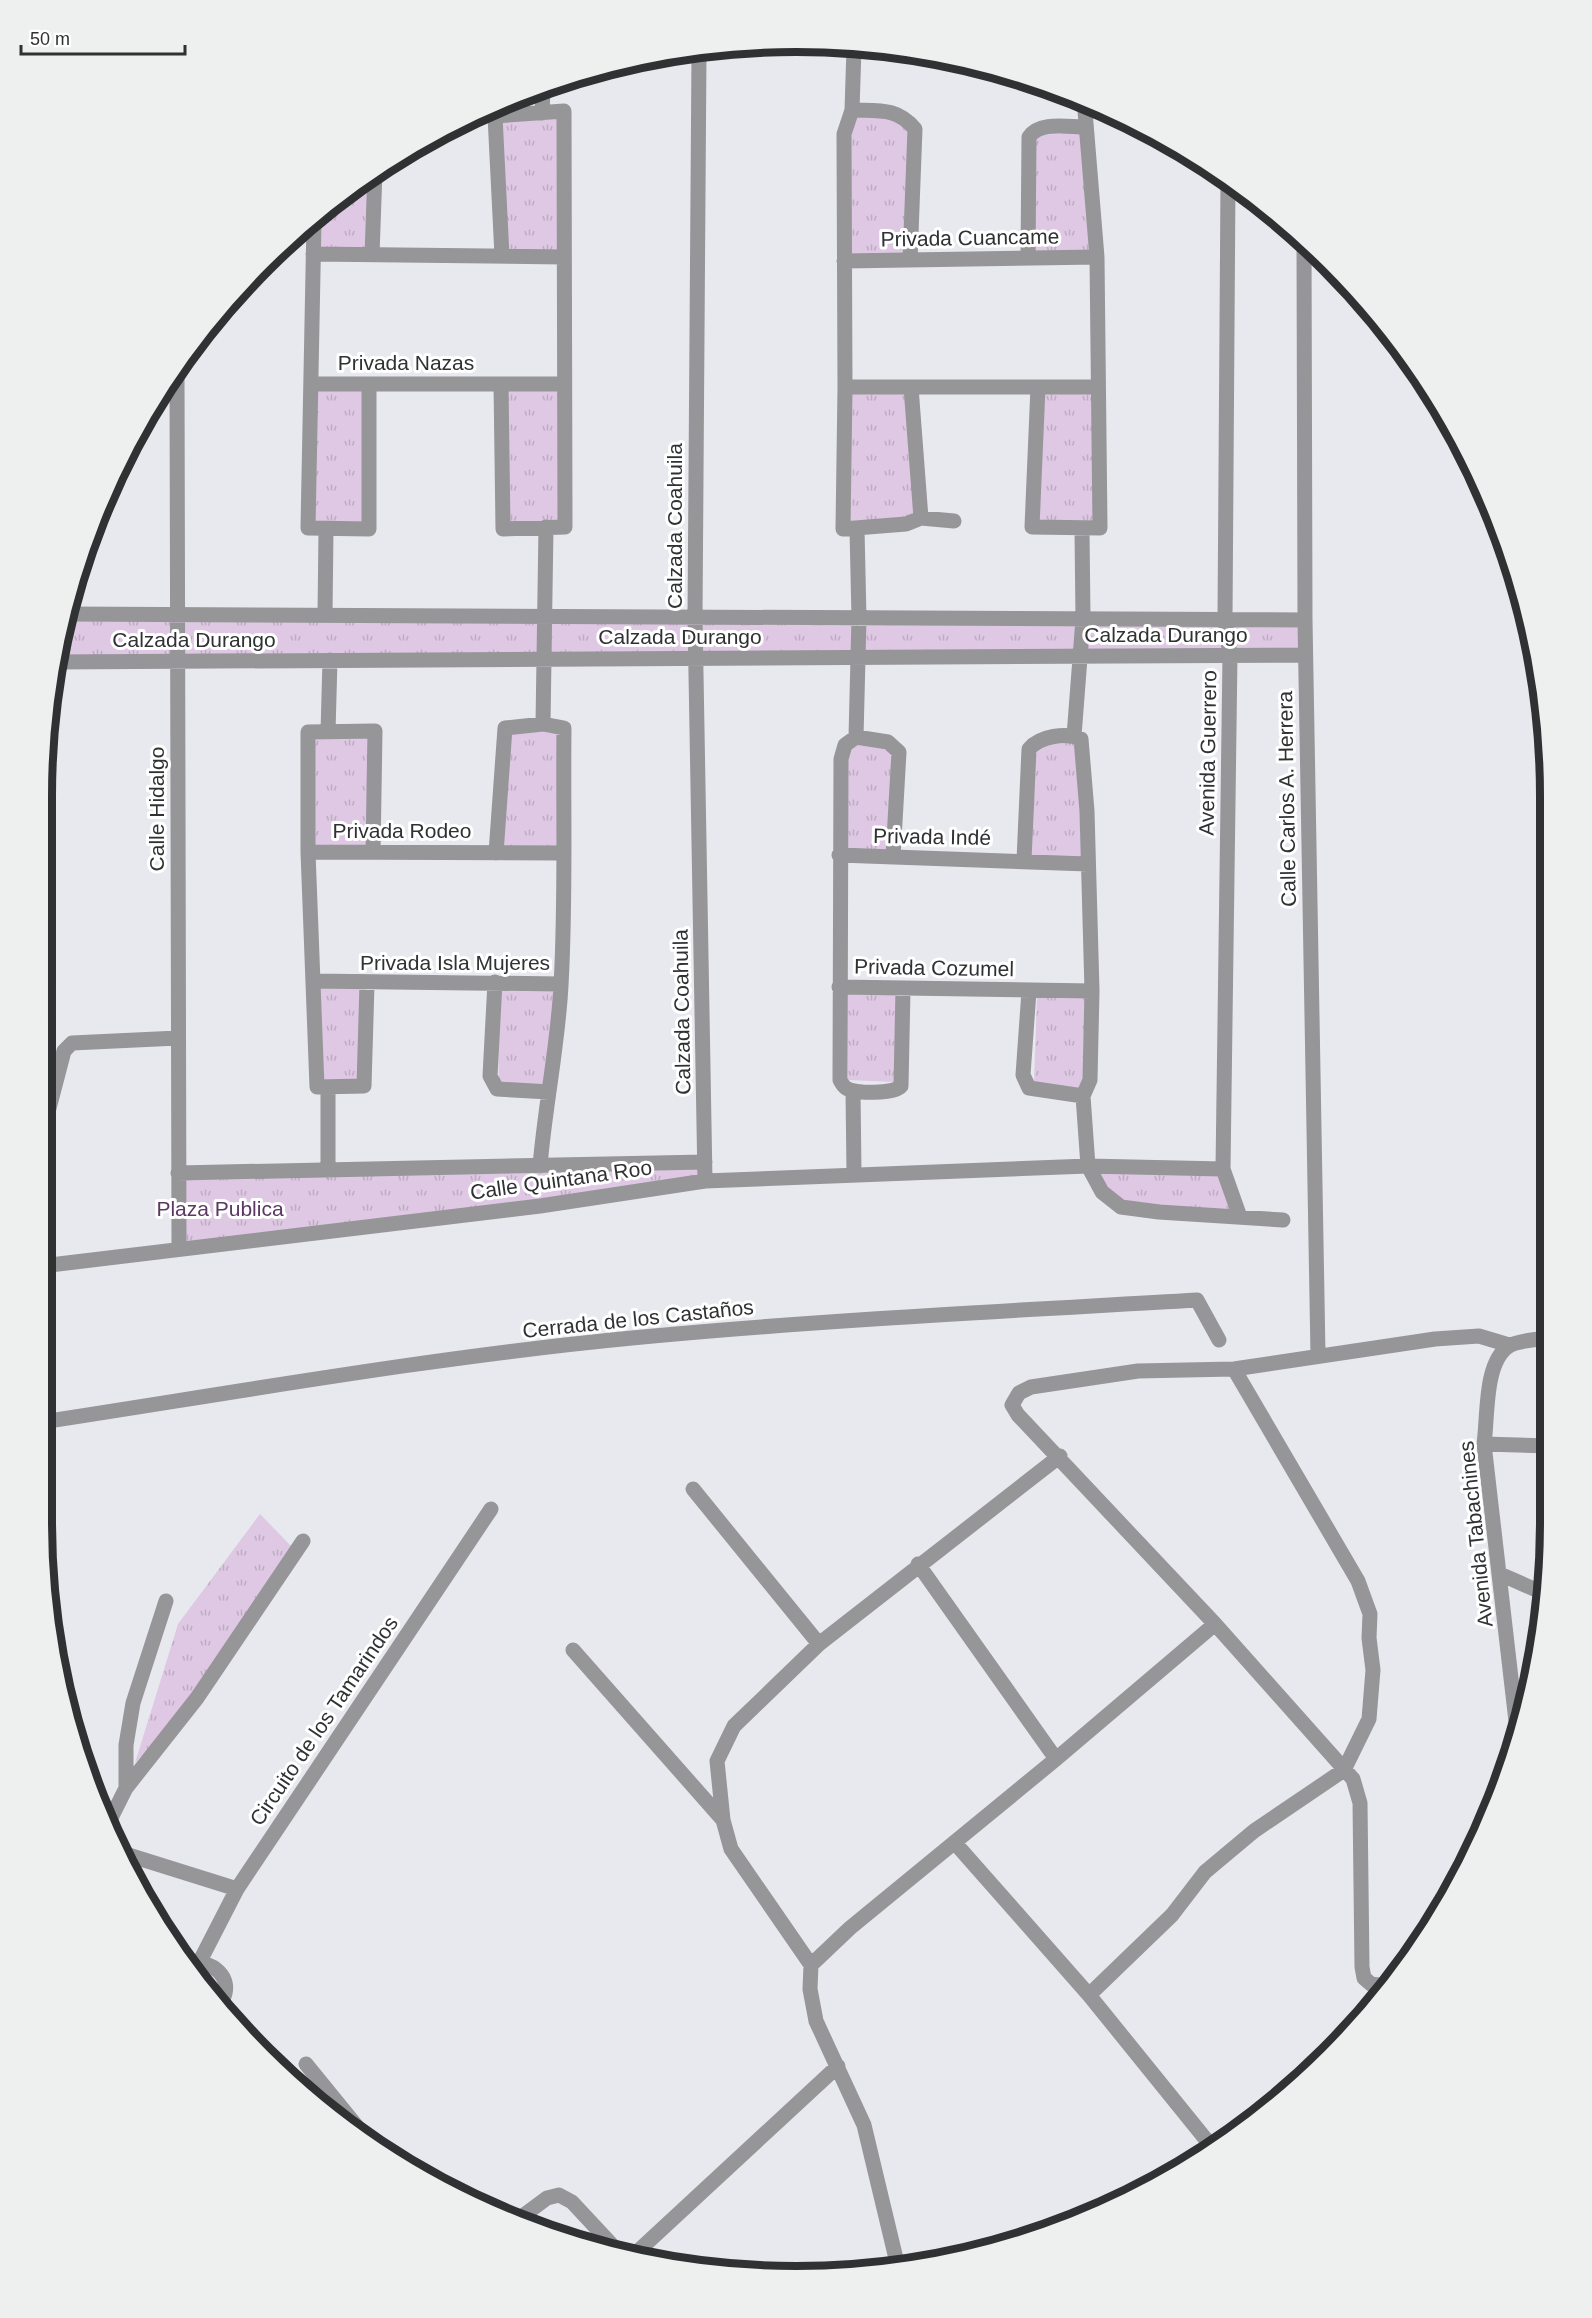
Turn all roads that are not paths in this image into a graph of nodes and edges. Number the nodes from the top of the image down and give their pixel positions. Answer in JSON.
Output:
{"nodes":[{"id":1,"x":854,"y":55,"type":"edge"},
{"id":2,"x":699,"y":59,"type":"edge"},
{"id":3,"x":543,"y":97,"type":"edge"},
{"id":4,"x":852,"y":110,"type":"junction"},
{"id":5,"x":1084,"y":111,"type":"edge"},
{"id":6,"x":542,"y":113,"type":"junction"},
{"id":7,"x":495,"y":116,"type":"edge"},
{"id":8,"x":496,"y":116,"type":"edge"},
{"id":9,"x":1085,"y":127,"type":"junction"},
{"id":10,"x":375,"y":184,"type":"edge"},
{"id":11,"x":1228,"y":191,"type":"edge"},
{"id":12,"x":314,"y":231,"type":"edge"},
{"id":13,"x":313,"y":254,"type":"junction"},
{"id":14,"x":1304,"y":254,"type":"edge"},
{"id":15,"x":372,"y":255,"type":"junction"},
{"id":16,"x":502,"y":256,"type":"junction"},
{"id":17,"x":564,"y":257,"type":"junction"},
{"id":18,"x":1098,"y":257,"type":"junction"},
{"id":19,"x":1028,"y":258,"type":"junction"},
{"id":20,"x":910,"y":260,"type":"junction"},
{"id":21,"x":844,"y":261,"type":"junction"},
{"id":22,"x":311,"y":384,"type":"junction"},
{"id":23,"x":369,"y":384,"type":"junction"},
{"id":24,"x":501,"y":384,"type":"junction"},
{"id":25,"x":563,"y":384,"type":"junction"},
{"id":26,"x":176,"y":386,"type":"edge"},
{"id":27,"x":845,"y":387,"type":"junction"},
{"id":28,"x":911,"y":387,"type":"junction"},
{"id":29,"x":1038,"y":387,"type":"junction"},
{"id":30,"x":1098,"y":387,"type":"junction"},
{"id":31,"x":921,"y":518,"type":"junction"},
{"id":32,"x":954,"y":521,"type":"dead end"},
{"id":33,"x":546,"y":527,"type":"junction"},
{"id":34,"x":326,"y":529,"type":"junction"},
{"id":35,"x":856,"y":529,"type":"junction"},
{"id":36,"x":1082,"y":530,"type":"junction"},
{"id":37,"x":76,"y":614,"type":"edge"},
{"id":38,"x":178,"y":615,"type":"junction"},
{"id":39,"x":325,"y":615,"type":"junction"},
{"id":40,"x":546,"y":616,"type":"junction"},
{"id":41,"x":695,"y":617,"type":"junction"},
{"id":42,"x":859,"y":618,"type":"junction"},
{"id":43,"x":1083,"y":619,"type":"junction"},
{"id":44,"x":1225,"y":619,"type":"junction"},
{"id":45,"x":1305,"y":620,"type":"junction"},
{"id":46,"x":1230,"y":655,"type":"junction"},
{"id":47,"x":1305,"y":655,"type":"junction"},
{"id":48,"x":1081,"y":656,"type":"junction"},
{"id":49,"x":857,"y":657,"type":"junction"},
{"id":50,"x":696,"y":658,"type":"junction"},
{"id":51,"x":544,"y":659,"type":"junction"},
{"id":52,"x":330,"y":660,"type":"junction"},
{"id":53,"x":178,"y":661,"type":"junction"},
{"id":54,"x":65,"y":662,"type":"edge"},
{"id":55,"x":543,"y":724,"type":"junction"},
{"id":56,"x":328,"y":732,"type":"junction"},
{"id":57,"x":1074,"y":735,"type":"junction"},
{"id":58,"x":856,"y":737,"type":"junction"},
{"id":59,"x":308,"y":852,"type":"junction"},
{"id":60,"x":373,"y":852,"type":"junction"},
{"id":61,"x":496,"y":853,"type":"junction"},
{"id":62,"x":562,"y":853,"type":"junction"},
{"id":63,"x":839,"y":855,"type":"junction"},
{"id":64,"x":893,"y":857,"type":"junction"},
{"id":65,"x":1023,"y":860,"type":"junction"},
{"id":66,"x":1088,"y":864,"type":"junction"},
{"id":67,"x":313,"y":981,"type":"junction"},
{"id":68,"x":495,"y":982,"type":"junction"},
{"id":69,"x":367,"y":984,"type":"junction"},
{"id":70,"x":561,"y":984,"type":"junction"},
{"id":71,"x":839,"y":987,"type":"junction"},
{"id":72,"x":903,"y":988,"type":"junction"},
{"id":73,"x":1029,"y":991,"type":"junction"},
{"id":74,"x":1092,"y":991,"type":"junction"},
{"id":75,"x":178,"y":1038,"type":"junction"},
{"id":76,"x":328,"y":1087,"type":"junction"},
{"id":77,"x":853,"y":1091,"type":"junction"},
{"id":78,"x":549,"y":1092,"type":"junction"},
{"id":79,"x":1083,"y":1096,"type":"junction"},
{"id":80,"x":52,"y":1097,"type":"edge"},
{"id":81,"x":705,"y":1162,"type":"junction"},
{"id":82,"x":540,"y":1166,"type":"junction"},
{"id":83,"x":1088,"y":1166,"type":"junction"},
{"id":84,"x":1223,"y":1169,"type":"junction"},
{"id":85,"x":328,"y":1171,"type":"junction"},
{"id":86,"x":178,"y":1173,"type":"junction"},
{"id":87,"x":854,"y":1174,"type":"junction"},
{"id":88,"x":705,"y":1181,"type":"junction"},
{"id":89,"x":1240,"y":1217,"type":"junction"},
{"id":90,"x":1283,"y":1220,"type":"dead end"},
{"id":91,"x":180,"y":1249,"type":"junction"},
{"id":92,"x":52,"y":1265,"type":"edge"},
{"id":93,"x":1540,"y":1339,"type":"edge"},
{"id":94,"x":1219,"y":1340,"type":"dead end"},
{"id":95,"x":1509,"y":1345,"type":"junction"},
{"id":96,"x":1318,"y":1355,"type":"junction"},
{"id":97,"x":1234,"y":1369,"type":"junction"},
{"id":98,"x":52,"y":1420,"type":"edge"},
{"id":99,"x":1484,"y":1443,"type":"junction"},
{"id":100,"x":1540,"y":1446,"type":"edge"},
{"id":101,"x":1060,"y":1456,"type":"junction"},
{"id":102,"x":693,"y":1489,"type":"dead end"},
{"id":103,"x":491,"y":1509,"type":"dead end"},
{"id":104,"x":303,"y":1541,"type":"dead end"},
{"id":105,"x":918,"y":1564,"type":"junction"},
{"id":106,"x":1500,"y":1574,"type":"junction"},
{"id":107,"x":1536,"y":1590,"type":"edge"},
{"id":108,"x":166,"y":1601,"type":"dead end"},
{"id":109,"x":1215,"y":1624,"type":"junction"},
{"id":110,"x":819,"y":1644,"type":"junction"},
{"id":111,"x":573,"y":1650,"type":"dead end"},
{"id":112,"x":1515,"y":1710,"type":"edge"},
{"id":113,"x":1056,"y":1759,"type":"junction"},
{"id":114,"x":1344,"y":1770,"type":"junction"},
{"id":115,"x":126,"y":1788,"type":"junction"},
{"id":116,"x":113,"y":1815,"type":"edge"},
{"id":117,"x":723,"y":1820,"type":"junction"},
{"id":118,"x":955,"y":1843,"type":"junction"},
{"id":119,"x":132,"y":1856,"type":"edge"},
{"id":120,"x":237,"y":1889,"type":"junction"},
{"id":121,"x":195,"y":1960,"type":"edge"},
{"id":122,"x":198,"y":1963,"type":"edge"},
{"id":123,"x":811,"y":1965,"type":"junction"},
{"id":124,"x":1378,"y":1985,"type":"edge"},
{"id":125,"x":1089,"y":1995,"type":"junction"},
{"id":126,"x":224,"y":1996,"type":"edge"},
{"id":127,"x":306,"y":2064,"type":"dead end"},
{"id":128,"x":838,"y":2066,"type":"junction"},
{"id":129,"x":348,"y":2115,"type":"edge"},
{"id":130,"x":1207,"y":2141,"type":"edge"},
{"id":131,"x":525,"y":2214,"type":"edge"},
{"id":132,"x":608,"y":2241,"type":"edge"},
{"id":133,"x":641,"y":2249,"type":"edge"},
{"id":134,"x":896,"y":2259,"type":"edge"}],
"edges":[{"from":1,"to":4,"type":"street"},
{"from":2,"to":41,"type":"street","name":"Calzada Coahuila"},
{"from":3,"to":6,"type":"street"},
{"from":4,"to":20,"type":"street"},
{"from":4,"to":21,"type":"street"},
{"from":5,"to":9,"type":"street"},
{"from":6,"to":8,"type":"street"},
{"from":6,"to":17,"type":"street"},
{"from":7,"to":16,"type":"street"},
{"from":9,"to":18,"type":"street"},
{"from":9,"to":19,"type":"street"},
{"from":10,"to":15,"type":"street"},
{"from":11,"to":44,"type":"street","name":"Avenida Guerrero"},
{"from":12,"to":13,"type":"street"},
{"from":13,"to":15,"type":"street"},
{"from":13,"to":22,"type":"street"},
{"from":14,"to":45,"type":"street","name":"Calle Carlos A. Herrera"},
{"from":15,"to":16,"type":"street"},
{"from":16,"to":17,"type":"street"},
{"from":17,"to":25,"type":"street"},
{"from":18,"to":19,"type":"street","name":"Privada Cuancame"},
{"from":18,"to":30,"type":"street"},
{"from":19,"to":20,"type":"street","name":"Privada Cuancame"},
{"from":20,"to":21,"type":"street","name":"Privada Cuancame"},
{"from":21,"to":27,"type":"street"},
{"from":22,"to":23,"type":"street","name":"Privada Nazas"},
{"from":22,"to":34,"type":"street"},
{"from":23,"to":24,"type":"street","name":"Privada Nazas"},
{"from":23,"to":34,"type":"street"},
{"from":24,"to":25,"type":"street","name":"Privada Nazas"},
{"from":24,"to":33,"type":"street","name":"Privada Nazas"},
{"from":25,"to":33,"type":"street","name":"Privada Nazas"},
{"from":26,"to":38,"type":"street","name":"Calle Hidalgo"},
{"from":27,"to":28,"type":"street"},
{"from":27,"to":35,"type":"street"},
{"from":28,"to":29,"type":"street"},
{"from":28,"to":31,"type":"street"},
{"from":29,"to":30,"type":"street"},
{"from":29,"to":36,"type":"street"},
{"from":30,"to":36,"type":"street"},
{"from":31,"to":32,"type":"street"},
{"from":31,"to":35,"type":"street"},
{"from":33,"to":40,"type":"street"},
{"from":34,"to":39,"type":"street"},
{"from":35,"to":42,"type":"street"},
{"from":36,"to":43,"type":"street"},
{"from":37,"to":38,"type":"street","name":"Calzada Durango"},
{"from":38,"to":39,"type":"street","name":"Calzada Durango"},
{"from":38,"to":53,"type":"street","name":"Calle Hidalgo"},
{"from":39,"to":40,"type":"street","name":"Calzada Durango"},
{"from":40,"to":41,"type":"street","name":"Calzada Durango"},
{"from":40,"to":51,"type":"street"},
{"from":41,"to":42,"type":"street","name":"Calzada Durango"},
{"from":41,"to":50,"type":"street","name":"Calzada Coahuila"},
{"from":42,"to":43,"type":"street","name":"Calzada Durango"},
{"from":42,"to":49,"type":"street"},
{"from":43,"to":44,"type":"street","name":"Calzada Durango"},
{"from":43,"to":48,"type":"street"},
{"from":44,"to":45,"type":"street","name":"Calzada Durango"},
{"from":44,"to":46,"type":"street","name":"Avenida Guerrero"},
{"from":45,"to":47,"type":"street","name":"Calle Carlos A. Herrera"},
{"from":46,"to":47,"type":"street","name":"Calzada Durango"},
{"from":46,"to":48,"type":"street","name":"Calzada Durango"},
{"from":46,"to":84,"type":"street","name":"Avenida Guerrero"},
{"from":47,"to":96,"type":"street","name":"Calle Carlos A. Herrera"},
{"from":48,"to":49,"type":"street","name":"Calzada Durango"},
{"from":48,"to":57,"type":"street"},
{"from":49,"to":50,"type":"street","name":"Calzada Durango"},
{"from":49,"to":58,"type":"street"},
{"from":50,"to":51,"type":"street","name":"Calzada Durango"},
{"from":50,"to":81,"type":"street","name":"Calzada Coahuila"},
{"from":51,"to":52,"type":"street","name":"Calzada Durango"},
{"from":51,"to":55,"type":"street"},
{"from":52,"to":53,"type":"street","name":"Calzada Durango"},
{"from":52,"to":56,"type":"street"},
{"from":53,"to":54,"type":"street","name":"Calzada Durango"},
{"from":53,"to":75,"type":"street","name":"Calle Hidalgo"},
{"from":55,"to":61,"type":"street","name":"Privada Rodeo"},
{"from":55,"to":62,"type":"street"},
{"from":56,"to":59,"type":"street"},
{"from":56,"to":60,"type":"street"},
{"from":57,"to":65,"type":"street"},
{"from":57,"to":66,"type":"street"},
{"from":58,"to":63,"type":"street"},
{"from":58,"to":64,"type":"street"},
{"from":59,"to":60,"type":"street","name":"Privada Rodeo"},
{"from":59,"to":67,"type":"street"},
{"from":60,"to":61,"type":"street","name":"Privada Rodeo"},
{"from":61,"to":62,"type":"street","name":"Privada Rodeo"},
{"from":62,"to":70,"type":"street"},
{"from":63,"to":64,"type":"street","name":"Privada Indé"},
{"from":63,"to":71,"type":"street"},
{"from":64,"to":65,"type":"street","name":"Privada Indé"},
{"from":65,"to":66,"type":"street","name":"Privada Indé"},
{"from":66,"to":74,"type":"street"},
{"from":67,"to":69,"type":"street","name":"Privada Isla Mujeres"},
{"from":67,"to":76,"type":"street"},
{"from":68,"to":69,"type":"street","name":"Privada Isla Mujeres"},
{"from":68,"to":70,"type":"street","name":"Privada Isla Mujeres"},
{"from":68,"to":78,"type":"street"},
{"from":69,"to":76,"type":"street"},
{"from":70,"to":78,"type":"street","name":"Privada Isla Mujeres"},
{"from":71,"to":72,"type":"street","name":"Privada Cozumel"},
{"from":71,"to":77,"type":"street"},
{"from":72,"to":73,"type":"street","name":"Privada Cozumel"},
{"from":72,"to":77,"type":"street"},
{"from":73,"to":74,"type":"street","name":"Privada Cozumel"},
{"from":73,"to":79,"type":"street","name":"Privada Cozumel"},
{"from":74,"to":79,"type":"street"},
{"from":75,"to":80,"type":"street"},
{"from":75,"to":86,"type":"street","name":"Calle Hidalgo"},
{"from":76,"to":85,"type":"street"},
{"from":77,"to":87,"type":"street"},
{"from":78,"to":82,"type":"street","name":"Privada Isla Mujeres"},
{"from":79,"to":83,"type":"street"},
{"from":81,"to":82,"type":"street","name":"Calle Quintana Roo"},
{"from":81,"to":88,"type":"street","name":"Calzada Coahuila"},
{"from":82,"to":85,"type":"street","name":"Calle Quintana Roo"},
{"from":83,"to":84,"type":"street","name":"Calle Quintana Roo"},
{"from":83,"to":87,"type":"street","name":"Calle Quintana Roo"},
{"from":83,"to":89,"type":"street"},
{"from":84,"to":89,"type":"street","name":"Avenida Guerrero"},
{"from":85,"to":86,"type":"street","name":"Calle Quintana Roo"},
{"from":86,"to":91,"type":"street","name":"Calle Hidalgo"},
{"from":87,"to":88,"type":"street","name":"Calle Quintana Roo"},
{"from":88,"to":91,"type":"street","name":"Calle Quintana Roo"},
{"from":89,"to":90,"type":"street"},
{"from":91,"to":92,"type":"street","name":"Calle Quintana Roo"},
{"from":93,"to":95,"type":"street"},
{"from":94,"to":98,"type":"street","name":"Cerrada de los Castaños"},
{"from":95,"to":96,"type":"street"},
{"from":95,"to":99,"type":"street","name":"Avenida Tabachines"},
{"from":96,"to":97,"type":"street"},
{"from":97,"to":101,"type":"street"},
{"from":97,"to":114,"type":"street"},
{"from":99,"to":100,"type":"street"},
{"from":99,"to":106,"type":"street","name":"Avenida Tabachines"},
{"from":101,"to":105,"type":"street"},
{"from":101,"to":109,"type":"street"},
{"from":102,"to":110,"type":"street"},
{"from":103,"to":120,"type":"street","name":"Circuito de los Tamarindos"},
{"from":104,"to":115,"type":"street"},
{"from":105,"to":110,"type":"street"},
{"from":105,"to":113,"type":"street"},
{"from":106,"to":107,"type":"street"},
{"from":106,"to":112,"type":"street","name":"Avenida Tabachines"},
{"from":108,"to":115,"type":"street"},
{"from":109,"to":113,"type":"street"},
{"from":109,"to":114,"type":"street"},
{"from":110,"to":117,"type":"street"},
{"from":111,"to":117,"type":"street"},
{"from":113,"to":118,"type":"street"},
{"from":114,"to":124,"type":"street"},
{"from":114,"to":125,"type":"street"},
{"from":115,"to":116,"type":"street"},
{"from":117,"to":123,"type":"street"},
{"from":118,"to":123,"type":"street"},
{"from":118,"to":125,"type":"street"},
{"from":119,"to":120,"type":"street"},
{"from":120,"to":121,"type":"street","name":"Circuito de los Tamarindos"},
{"from":122,"to":126,"type":"street"},
{"from":123,"to":128,"type":"street"},
{"from":125,"to":130,"type":"street"},
{"from":127,"to":129,"type":"street"},
{"from":128,"to":133,"type":"street"},
{"from":128,"to":134,"type":"street"},
{"from":131,"to":132,"type":"street"}]}
